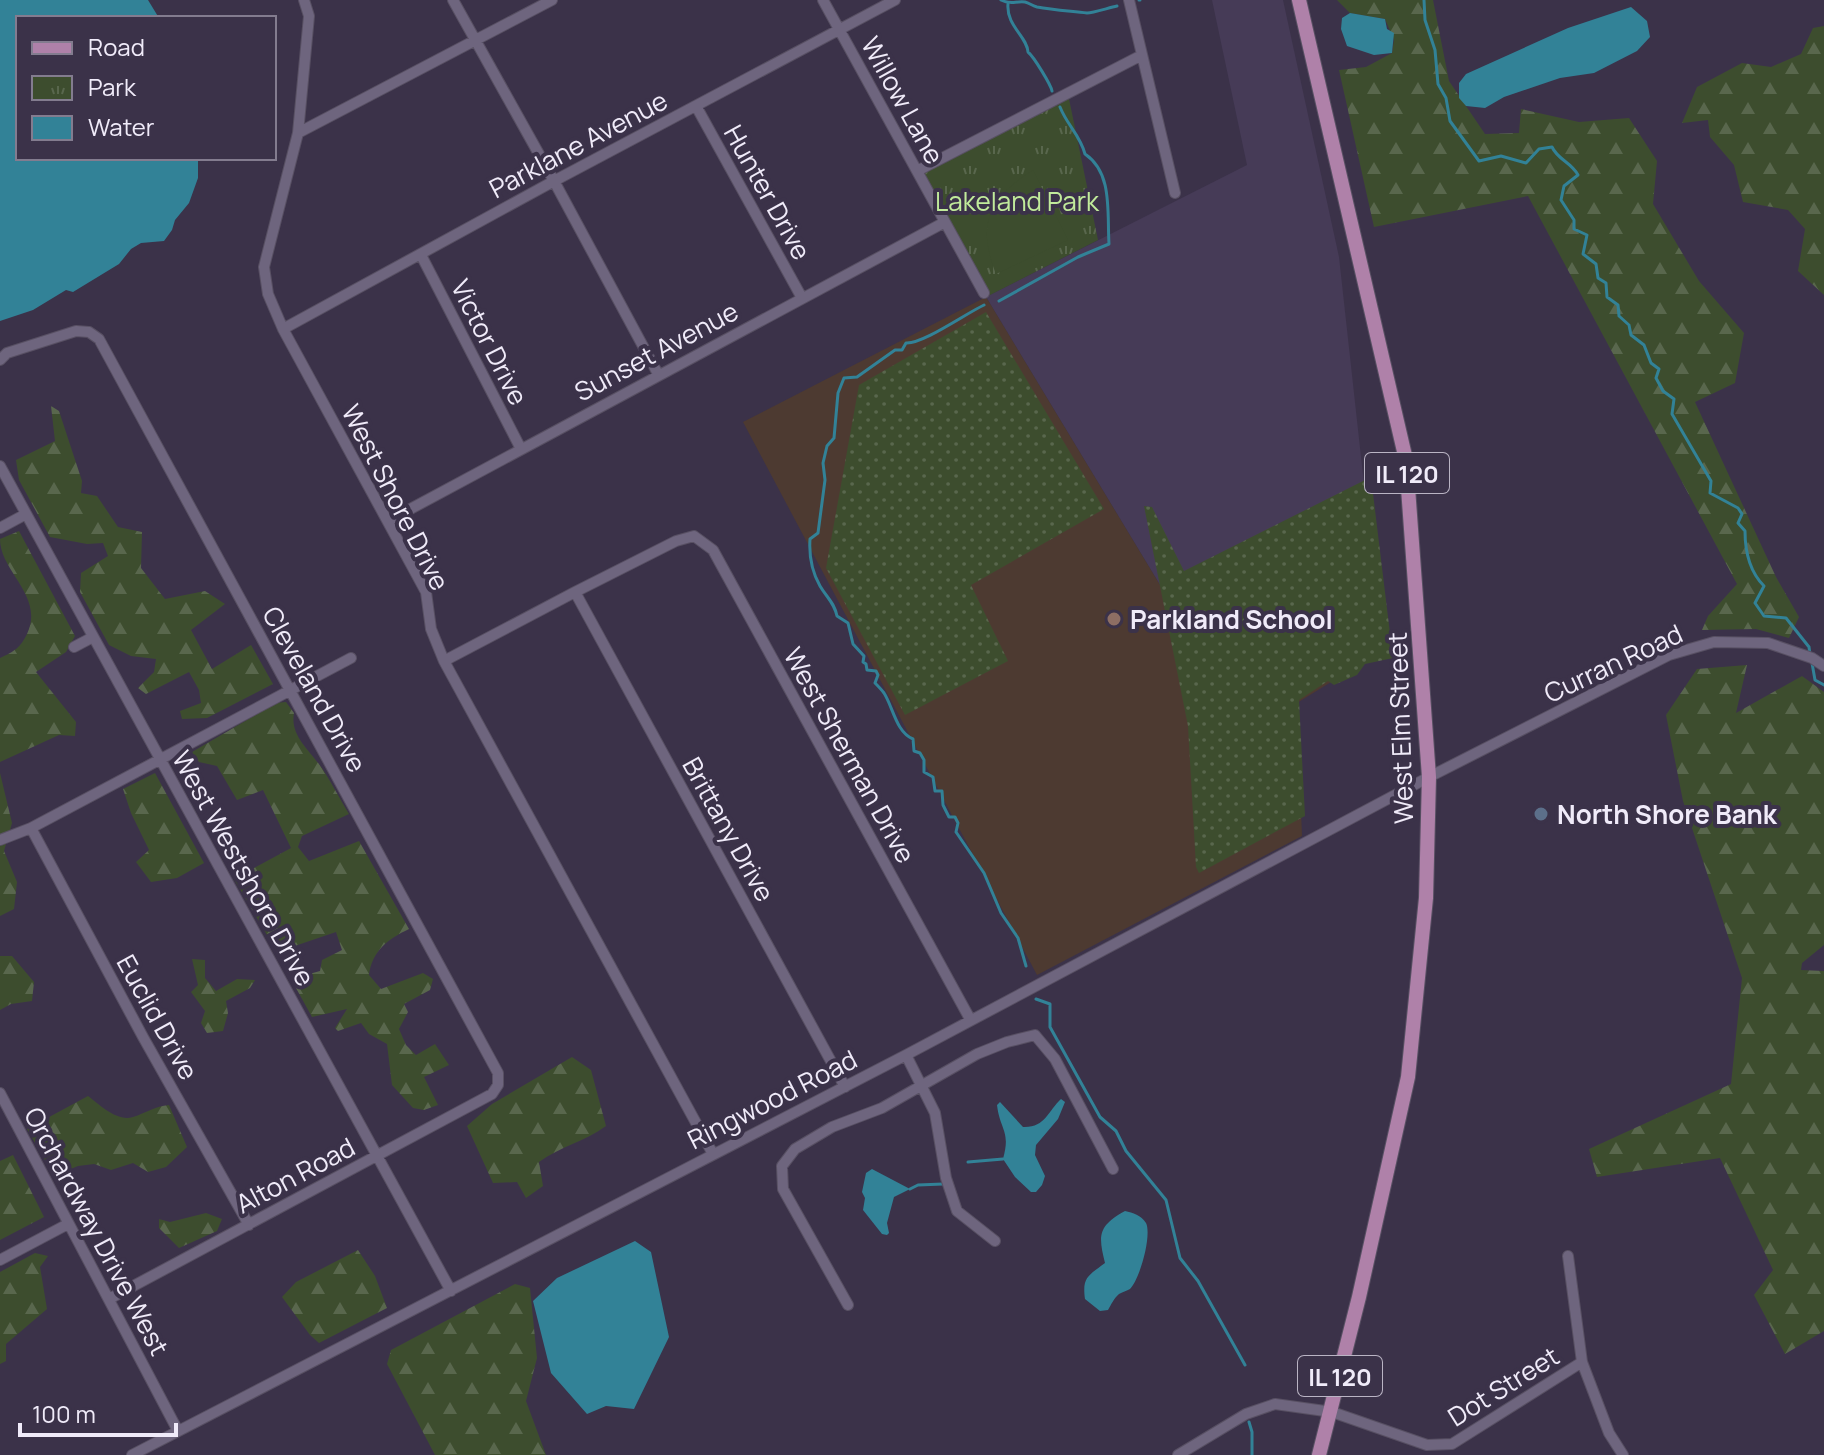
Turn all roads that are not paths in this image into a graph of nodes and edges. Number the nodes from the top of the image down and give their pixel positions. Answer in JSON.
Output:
{"nodes":[{"id":1,"x":304,"y":0,"type":"edge"},
{"id":2,"x":453,"y":0,"type":"edge"},
{"id":3,"x":552,"y":0,"type":"edge"},
{"id":4,"x":823,"y":0,"type":"edge"},
{"id":5,"x":895,"y":0,"type":"edge"},
{"id":6,"x":1129,"y":0,"type":"edge"},
{"id":7,"x":1299,"y":0,"type":"edge"},
{"id":8,"x":839,"y":29,"type":"junction"},
{"id":9,"x":475,"y":42,"type":"junction"},
{"id":10,"x":1142,"y":55,"type":"junction"},
{"id":11,"x":696,"y":106,"type":"junction"},
{"id":12,"x":298,"y":133,"type":"junction"},
{"id":13,"x":917,"y":171,"type":"junction"},
{"id":14,"x":554,"y":181,"type":"junction"},
{"id":15,"x":1175,"y":193,"type":"dead end"},
{"id":16,"x":945,"y":222,"type":"junction"},
{"id":17,"x":421,"y":255,"type":"junction"},
{"id":18,"x":984,"y":293,"type":"dead end"},
{"id":19,"x":802,"y":298,"type":"junction"},
{"id":20,"x":283,"y":329,"type":"junction"},
{"id":21,"x":4,"y":357,"type":"edge"},
{"id":22,"x":658,"y":374,"type":"junction"},
{"id":23,"x":521,"y":449,"type":"junction"},
{"id":24,"x":0,"y":466,"type":"edge"},
{"id":25,"x":26,"y":514,"type":"junction"},
{"id":26,"x":388,"y":521,"type":"junction"},
{"id":27,"x":0,"y":528,"type":"edge"},
{"id":28,"x":575,"y":592,"type":"junction"},
{"id":29,"x":93,"y":637,"type":"junction"},
{"id":30,"x":74,"y":647,"type":"dead end"},
{"id":31,"x":351,"y":658,"type":"dead end"},
{"id":32,"x":444,"y":661,"type":"junction"},
{"id":33,"x":1824,"y":666,"type":"edge"},
{"id":34,"x":290,"y":689,"type":"junction"},
{"id":35,"x":159,"y":758,"type":"junction"},
{"id":36,"x":1429,"y":777,"type":"junction"},
{"id":37,"x":31,"y":828,"type":"junction"},
{"id":38,"x":0,"y":840,"type":"edge"},
{"id":39,"x":970,"y":1019,"type":"junction"},
{"id":40,"x":906,"y":1055,"type":"junction"},
{"id":41,"x":498,"y":1085,"type":"joint"},
{"id":42,"x":845,"y":1087,"type":"junction"},
{"id":43,"x":922,"y":1087,"type":"junction"},
{"id":44,"x":0,"y":1093,"type":"edge"},
{"id":45,"x":713,"y":1154,"type":"junction"},
{"id":46,"x":378,"y":1155,"type":"junction"},
{"id":47,"x":1113,"y":1169,"type":"dead end"},
{"id":48,"x":68,"y":1224,"type":"junction"},
{"id":49,"x":249,"y":1225,"type":"junction"},
{"id":50,"x":995,"y":1241,"type":"dead end"},
{"id":51,"x":1568,"y":1256,"type":"dead end"},
{"id":52,"x":0,"y":1260,"type":"edge"},
{"id":53,"x":451,"y":1291,"type":"junction"},
{"id":54,"x":109,"y":1299,"type":"junction"},
{"id":55,"x":848,"y":1305,"type":"dead end"},
{"id":56,"x":1582,"y":1362,"type":"junction"},
{"id":57,"x":1332,"y":1412,"type":"junction"},
{"id":58,"x":178,"y":1431,"type":"junction"},
{"id":59,"x":132,"y":1455,"type":"edge"},
{"id":60,"x":1178,"y":1455,"type":"edge"},
{"id":61,"x":1319,"y":1455,"type":"edge"},
{"id":62,"x":1623,"y":1455,"type":"edge"}],
"edges":[{"from":1,"to":12,"type":"street","name":"West Shore Drive"},
{"from":2,"to":9,"type":"street"},
{"from":3,"to":9,"type":"street"},
{"from":4,"to":8,"type":"street","name":"Willow Lane"},
{"from":5,"to":8,"type":"street","name":"Parklane Avenue"},
{"from":6,"to":10,"type":"street"},
{"from":7,"to":36,"type":"main road","name":"West Elm Street","number":"IL 120"},
{"from":8,"to":11,"type":"street","name":"Parklane Avenue"},
{"from":8,"to":13,"type":"street","name":"Willow Lane"},
{"from":9,"to":12,"type":"street"},
{"from":9,"to":14,"type":"street"},
{"from":10,"to":13,"type":"street"},
{"from":10,"to":15,"type":"street"},
{"from":11,"to":14,"type":"street","name":"Parklane Avenue"},
{"from":11,"to":19,"type":"street","name":"Hunter Drive"},
{"from":12,"to":20,"type":"street","name":"West Shore Drive"},
{"from":13,"to":16,"type":"street","name":"Willow Lane"},
{"from":14,"to":17,"type":"street","name":"Parklane Avenue"},
{"from":14,"to":22,"type":"street"},
{"from":16,"to":18,"type":"street","name":"Willow Lane"},
{"from":16,"to":19,"type":"street","name":"Sunset Avenue"},
{"from":17,"to":20,"type":"street","name":"Parklane Avenue"},
{"from":17,"to":23,"type":"street","name":"Victor Drive"},
{"from":19,"to":22,"type":"street","name":"Sunset Avenue"},
{"from":20,"to":26,"type":"street","name":"West Shore Drive"},
{"from":21,"to":34,"type":"street","name":"Cleveland Drive"},
{"from":22,"to":23,"type":"street","name":"Sunset Avenue"},
{"from":23,"to":26,"type":"street","name":"Sunset Avenue"},
{"from":24,"to":25,"type":"street","name":"West Westshore Drive"},
{"from":25,"to":27,"type":"street"},
{"from":25,"to":29,"type":"street","name":"West Westshore Drive"},
{"from":26,"to":32,"type":"street","name":"West Shore Drive"},
{"from":28,"to":32,"type":"street"},
{"from":28,"to":39,"type":"street","name":"West Sherman Drive"},
{"from":28,"to":42,"type":"street","name":"Brittany Drive"},
{"from":29,"to":30,"type":"street"},
{"from":29,"to":35,"type":"street","name":"West Westshore Drive"},
{"from":31,"to":34,"type":"street"},
{"from":32,"to":45,"type":"street","name":"West Shore Drive"},
{"from":33,"to":36,"type":"street","name":"Curran Road"},
{"from":34,"to":35,"type":"street"},
{"from":34,"to":41,"type":"street","name":"Cleveland Drive"},
{"from":35,"to":37,"type":"street"},
{"from":35,"to":46,"type":"street","name":"West Westshore Drive"},
{"from":36,"to":39,"type":"street","name":"Ringwood Road"},
{"from":36,"to":57,"type":"main road","name":"West Elm Street","number":"IL 120"},
{"from":37,"to":38,"type":"street"},
{"from":37,"to":49,"type":"street","name":"Euclid Drive"},
{"from":39,"to":40,"type":"street","name":"Ringwood Road"},
{"from":40,"to":42,"type":"street","name":"Ringwood Road"},
{"from":40,"to":43,"type":"street"},
{"from":41,"to":46,"type":"street","name":"Alton Road"},
{"from":42,"to":45,"type":"street","name":"Ringwood Road"},
{"from":43,"to":47,"type":"street"},
{"from":43,"to":50,"type":"street"},
{"from":43,"to":55,"type":"street"},
{"from":44,"to":48,"type":"street","name":"Orchardway Drive West"},
{"from":45,"to":53,"type":"street","name":"Ringwood Road"},
{"from":46,"to":49,"type":"street","name":"Alton Road"},
{"from":46,"to":53,"type":"street","name":"West Westshore Drive"},
{"from":48,"to":52,"type":"street"},
{"from":48,"to":54,"type":"street","name":"Orchardway Drive West"},
{"from":49,"to":54,"type":"street","name":"Alton Road"},
{"from":51,"to":56,"type":"street"},
{"from":53,"to":58,"type":"street","name":"Ringwood Road"},
{"from":54,"to":58,"type":"street","name":"Orchardway Drive West"},
{"from":56,"to":57,"type":"street","name":"Dot Street"},
{"from":56,"to":62,"type":"street"},
{"from":57,"to":60,"type":"street","name":"Dot Street"},
{"from":57,"to":61,"type":"main road","name":"West Elm Street","number":"IL 120"},
{"from":58,"to":59,"type":"street","name":"Ringwood Road"}]}
